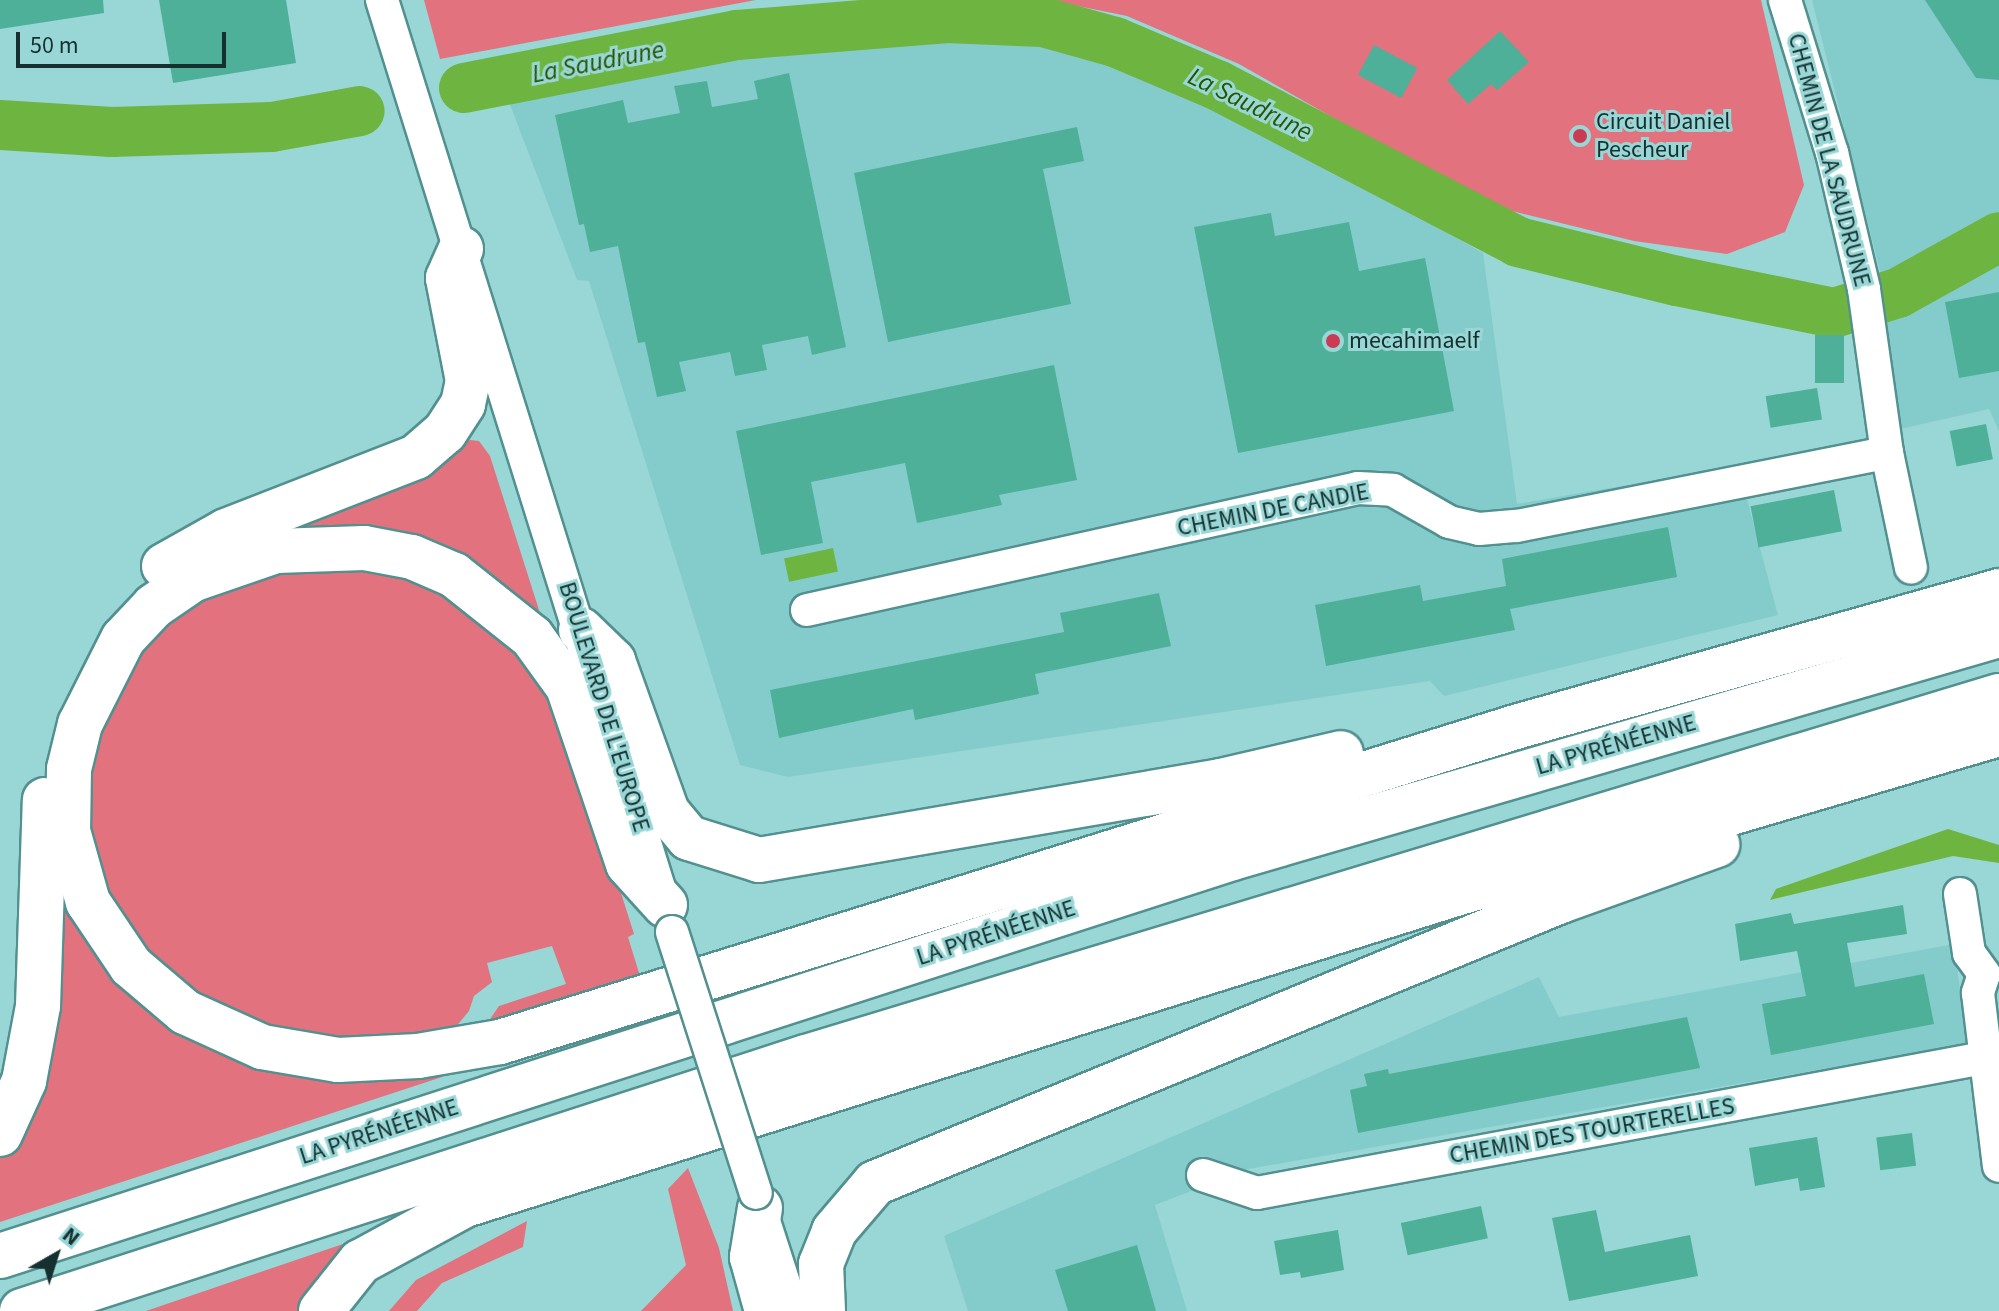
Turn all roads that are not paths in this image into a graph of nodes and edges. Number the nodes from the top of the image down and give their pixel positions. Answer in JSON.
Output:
{"nodes":[{"id":1,"x":382,"y":0,"type":"edge"},
{"id":2,"x":1785,"y":0,"type":"edge"},
{"id":3,"x":461,"y":249,"type":"junction"},
{"id":4,"x":1887,"y":453,"type":"junction"},
{"id":5,"x":1911,"y":568,"type":"dead end"},
{"id":6,"x":1999,"y":591,"type":"edge"},
{"id":7,"x":807,"y":610,"type":"dead end"},
{"id":8,"x":581,"y":630,"type":"junction"},
{"id":9,"x":1999,"y":635,"type":"edge"},
{"id":10,"x":1999,"y":696,"type":"edge"},
{"id":11,"x":1519,"y":726,"type":"junction"},
{"id":12,"x":1999,"y":734,"type":"edge"},
{"id":13,"x":1920,"y":755,"type":"junction"},
{"id":14,"x":1960,"y":894,"type":"dead end"},
{"id":15,"x":668,"y":918,"type":"junction"},
{"id":16,"x":1992,"y":971,"type":"edge"},
{"id":17,"x":1984,"y":1058,"type":"junction"},
{"id":18,"x":0,"y":1134,"type":"edge"},
{"id":19,"x":1999,"y":1166,"type":"edge"},
{"id":20,"x":1203,"y":1175,"type":"dead end"},
{"id":21,"x":758,"y":1201,"type":"junction"},
{"id":22,"x":0,"y":1256,"type":"edge"},
{"id":23,"x":22,"y":1311,"type":"edge"},
{"id":24,"x":321,"y":1311,"type":"edge"},
{"id":25,"x":767,"y":1311,"type":"edge"},
{"id":26,"x":793,"y":1311,"type":"edge"},
{"id":27,"x":823,"y":1311,"type":"edge"}],
"edges":[{"from":1,"to":3,"type":"street","name":"BOULEVARD DE L'EUROPE"},
{"from":2,"to":4,"type":"street","name":"CHEMIN DE LA SAUDRUNE"},
{"from":3,"to":8,"type":"street","name":"BOULEVARD DE L'EUROPE"},
{"from":3,"to":18,"type":"highway"},
{"from":4,"to":5,"type":"street"},
{"from":4,"to":7,"type":"street","name":"CHEMIN DE CANDIE"},
{"from":6,"to":11,"type":"highway"},
{"from":8,"to":11,"type":"highway"},
{"from":8,"to":15,"type":"street","name":"BOULEVARD DE L'EUROPE"},
{"from":9,"to":22,"type":"highway","name":"LA PYRÉNÉENNE"},
{"from":10,"to":23,"type":"highway"},
{"from":11,"to":15,"type":"highway"},
{"from":12,"to":13,"type":"highway"},
{"from":13,"to":24,"type":"highway"},
{"from":13,"to":27,"type":"highway"},
{"from":14,"to":16,"type":"street"},
{"from":15,"to":21,"type":"street","name":"BOULEVARD DE L'EUROPE","bridge":true},
{"from":16,"to":17,"type":"street"},
{"from":17,"to":19,"type":"street"},
{"from":17,"to":20,"type":"street","name":"CHEMIN DES TOURTERELLES"},
{"from":21,"to":25,"type":"highway"},
{"from":21,"to":26,"type":"street","name":"BOULEVARD DE L'EUROPE"}]}
